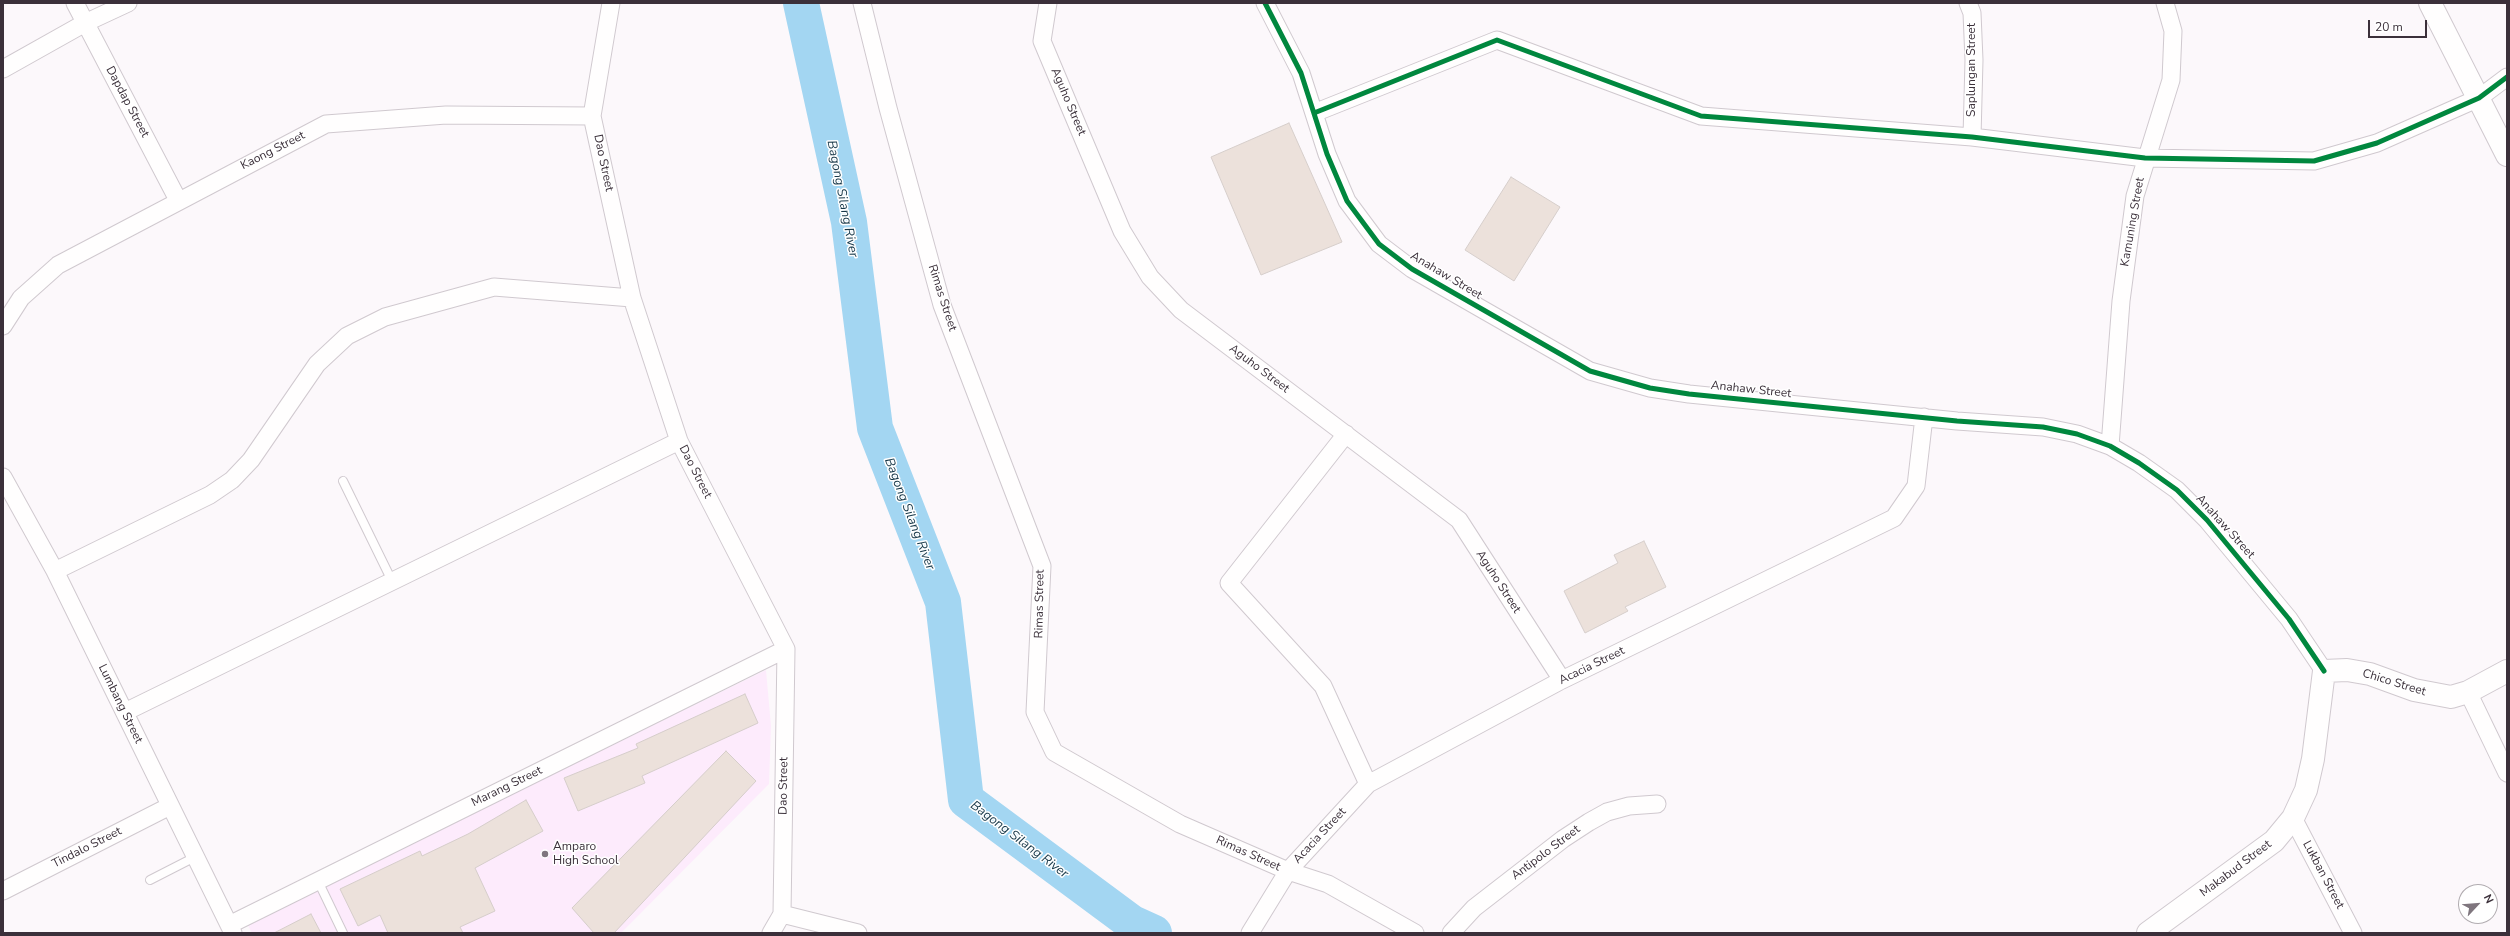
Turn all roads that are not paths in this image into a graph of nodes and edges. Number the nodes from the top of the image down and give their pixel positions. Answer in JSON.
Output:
{"nodes":[{"id":1,"x":75,"y":3,"type":"edge"},
{"id":2,"x":128,"y":3,"type":"edge"},
{"id":3,"x":611,"y":3,"type":"edge"},
{"id":4,"x":862,"y":3,"type":"edge"},
{"id":5,"x":1048,"y":3,"type":"edge"},
{"id":6,"x":1265,"y":3,"type":"edge"},
{"id":7,"x":1968,"y":3,"type":"edge"},
{"id":8,"x":2165,"y":3,"type":"edge"},
{"id":9,"x":2430,"y":3,"type":"edge"},
{"id":10,"x":85,"y":23,"type":"junction"},
{"id":11,"x":3,"y":69,"type":"edge"},
{"id":12,"x":2507,"y":77,"type":"edge"},
{"id":13,"x":2479,"y":98,"type":"junction"},
{"id":14,"x":1314,"y":113,"type":"junction"},
{"id":15,"x":592,"y":116,"type":"junction"},
{"id":16,"x":1972,"y":137,"type":"junction"},
{"id":17,"x":2507,"y":155,"type":"edge"},
{"id":18,"x":2145,"y":158,"type":"junction"},
{"id":19,"x":178,"y":200,"type":"junction"},
{"id":20,"x":632,"y":298,"type":"junction"},
{"id":21,"x":3,"y":326,"type":"edge"},
{"id":22,"x":1924,"y":417,"type":"junction"},
{"id":23,"x":1346,"y":434,"type":"junction"},
{"id":24,"x":678,"y":441,"type":"junction"},
{"id":25,"x":2110,"y":446,"type":"junction"},
{"id":26,"x":3,"y":477,"type":"edge"},
{"id":27,"x":343,"y":481,"type":"dead end"},
{"id":28,"x":55,"y":571,"type":"junction"},
{"id":29,"x":392,"y":581,"type":"junction"},
{"id":30,"x":786,"y":649,"type":"junction"},
{"id":31,"x":2324,"y":671,"type":"junction"},
{"id":32,"x":2507,"y":671,"type":"edge"},
{"id":33,"x":1562,"y":680,"type":"junction"},
{"id":34,"x":2468,"y":692,"type":"junction"},
{"id":35,"x":125,"y":712,"type":"junction"},
{"id":36,"x":2507,"y":773,"type":"edge"},
{"id":37,"x":1368,"y":784,"type":"junction"},
{"id":38,"x":1657,"y":804,"type":"dead end"},
{"id":39,"x":170,"y":806,"type":"junction"},
{"id":40,"x":2293,"y":818,"type":"junction"},
{"id":41,"x":196,"y":857,"type":"junction"},
{"id":42,"x":1288,"y":871,"type":"junction"},
{"id":43,"x":150,"y":880,"type":"dead end"},
{"id":44,"x":318,"y":881,"type":"junction"},
{"id":45,"x":3,"y":891,"type":"edge"},
{"id":46,"x":782,"y":914,"type":"junction"},
{"id":47,"x":231,"y":929,"type":"edge"},
{"id":48,"x":343,"y":933,"type":"edge"},
{"id":49,"x":771,"y":933,"type":"edge"},
{"id":50,"x":858,"y":933,"type":"edge"},
{"id":51,"x":1250,"y":933,"type":"edge"},
{"id":52,"x":1415,"y":933,"type":"edge"},
{"id":53,"x":1451,"y":933,"type":"edge"},
{"id":54,"x":2148,"y":933,"type":"edge"},
{"id":55,"x":2353,"y":933,"type":"edge"}],
"edges":[{"from":1,"to":10,"type":"street","name":"Dapdap Street"},
{"from":2,"to":10,"type":"street"},
{"from":3,"to":15,"type":"street","name":"Dao Street"},
{"from":4,"to":42,"type":"street","name":"Rimas Street"},
{"from":5,"to":23,"type":"street","name":"Aguho Street"},
{"from":6,"to":14,"type":"street","name":"Anahaw Street"},
{"from":7,"to":16,"type":"street","name":"Saplungan Street"},
{"from":8,"to":18,"type":"street","name":"Kamuning Street"},
{"from":9,"to":13,"type":"street"},
{"from":10,"to":11,"type":"street"},
{"from":10,"to":19,"type":"street","name":"Dapdap Street"},
{"from":12,"to":13,"type":"street"},
{"from":13,"to":17,"type":"street"},
{"from":13,"to":18,"type":"street"},
{"from":14,"to":16,"type":"street"},
{"from":14,"to":22,"type":"street","name":"Anahaw Street"},
{"from":15,"to":19,"type":"street","name":"Kaong Street"},
{"from":15,"to":20,"type":"street","name":"Dao Street"},
{"from":16,"to":18,"type":"street"},
{"from":18,"to":25,"type":"street","name":"Kamuning Street"},
{"from":19,"to":21,"type":"street","name":"Kaong Street"},
{"from":20,"to":24,"type":"street","name":"Dao Street"},
{"from":20,"to":28,"type":"street"},
{"from":22,"to":25,"type":"street","name":"Anahaw Street"},
{"from":22,"to":33,"type":"street","name":"Acacia Street"},
{"from":23,"to":33,"type":"street","name":"Aguho Street"},
{"from":23,"to":37,"type":"street"},
{"from":24,"to":29,"type":"street"},
{"from":24,"to":30,"type":"street","name":"Dao Street"},
{"from":25,"to":31,"type":"street","name":"Anahaw Street"},
{"from":26,"to":28,"type":"street","name":"Lumbang Street"},
{"from":27,"to":29,"type":"lane"},
{"from":28,"to":35,"type":"street","name":"Lumbang Street"},
{"from":29,"to":35,"type":"street"},
{"from":30,"to":44,"type":"street","name":"Marang Street"},
{"from":30,"to":46,"type":"street","name":"Dao Street"},
{"from":31,"to":34,"type":"street","name":"Chico Street"},
{"from":31,"to":40,"type":"street","name":"Makabud Street"},
{"from":32,"to":34,"type":"street","name":"Chico Street"},
{"from":33,"to":37,"type":"street","name":"Acacia Street"},
{"from":34,"to":36,"type":"street"},
{"from":35,"to":39,"type":"street","name":"Lumbang Street"},
{"from":37,"to":42,"type":"street","name":"Acacia Street"},
{"from":38,"to":53,"type":"street","name":"Antipolo Street"},
{"from":39,"to":41,"type":"street","name":"Lumbang Street"},
{"from":39,"to":45,"type":"street","name":"Tindalo Street"},
{"from":40,"to":54,"type":"street","name":"Makabud Street"},
{"from":40,"to":55,"type":"street","name":"Lukban Street"},
{"from":41,"to":43,"type":"lane"},
{"from":41,"to":47,"type":"street","name":"Lumbang Street"},
{"from":42,"to":51,"type":"street","name":"Acacia Street"},
{"from":42,"to":52,"type":"street","name":"Rimas Street"},
{"from":44,"to":47,"type":"street","name":"Marang Street"},
{"from":44,"to":48,"type":"lane"},
{"from":46,"to":49,"type":"street","name":"Dao Street"},
{"from":46,"to":50,"type":"street"}]}
